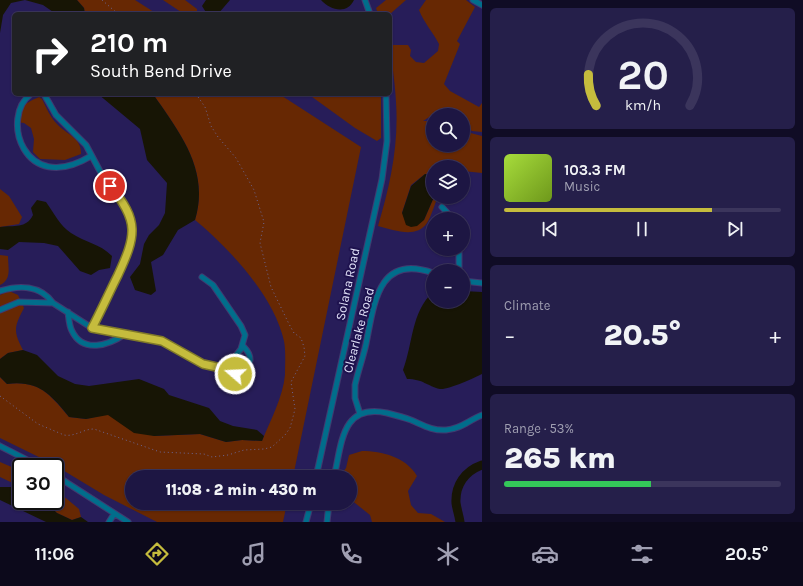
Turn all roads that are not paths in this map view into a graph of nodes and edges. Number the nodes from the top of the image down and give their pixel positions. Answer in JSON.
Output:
{"nodes":[{"id":1,"x":365,"y":0,"type":"edge"},
{"id":2,"x":473,"y":0,"type":"edge"},
{"id":3,"x":482,"y":6,"type":"edge"},
{"id":4,"x":369,"y":12,"type":"edge"},
{"id":5,"x":27,"y":96,"type":"edge"},
{"id":6,"x":45,"y":96,"type":"edge"},
{"id":7,"x":386,"y":96,"type":"edge"},
{"id":8,"x":15,"y":103,"type":"dead end"},
{"id":9,"x":91,"y":156,"type":"junction"},
{"id":10,"x":28,"y":162,"type":"dead end"},
{"id":11,"x":442,"y":207,"type":"dead end"},
{"id":12,"x":447,"y":212,"type":"edge"},
{"id":13,"x":426,"y":270,"type":"edge"},
{"id":14,"x":202,"y":277,"type":"dead end"},
{"id":15,"x":470,"y":282,"type":"edge"},
{"id":16,"x":482,"y":283,"type":"edge"},
{"id":17,"x":0,"y":291,"type":"edge"},
{"id":18,"x":53,"y":303,"type":"junction"},
{"id":19,"x":0,"y":310,"type":"edge"},
{"id":20,"x":68,"y":312,"type":"junction"},
{"id":21,"x":92,"y":328,"type":"junction"},
{"id":22,"x":125,"y":334,"type":"junction"},
{"id":23,"x":243,"y":346,"type":"junction"},
{"id":24,"x":221,"y":368,"type":"junction"},
{"id":25,"x":360,"y":414,"type":"junction"},
{"id":26,"x":482,"y":414,"type":"edge"},
{"id":27,"x":0,"y":446,"type":"edge"},
{"id":28,"x":23,"y":458,"type":"edge"},
{"id":29,"x":318,"y":470,"type":"edge"},
{"id":30,"x":336,"y":470,"type":"edge"},
{"id":31,"x":64,"y":481,"type":"edge"},
{"id":32,"x":309,"y":510,"type":"edge"},
{"id":33,"x":328,"y":510,"type":"edge"},
{"id":34,"x":114,"y":514,"type":"junction"},
{"id":35,"x":109,"y":522,"type":"edge"},
{"id":36,"x":128,"y":522,"type":"edge"},
{"id":37,"x":306,"y":522,"type":"edge"},
{"id":38,"x":327,"y":522,"type":"edge"}],
"edges":[{"from":1,"to":4,"type":"street"},
{"from":2,"to":3,"type":"street"},
{"from":5,"to":8,"type":"street"},
{"from":6,"to":9,"type":"street"},
{"from":7,"to":29,"type":"street","name":"Solana Road"},
{"from":9,"to":10,"type":"street"},
{"from":9,"to":21,"type":"street"},
{"from":11,"to":12,"type":"street"},
{"from":13,"to":25,"type":"street","name":"Clearlake Road"},
{"from":14,"to":23,"type":"street"},
{"from":15,"to":16,"type":"street"},
{"from":17,"to":18,"type":"street"},
{"from":18,"to":19,"type":"street"},
{"from":18,"to":20,"type":"street"},
{"from":20,"to":21,"type":"street"},
{"from":20,"to":22,"type":"street"},
{"from":21,"to":22,"type":"street"},
{"from":22,"to":24,"type":"street"},
{"from":23,"to":24,"type":"street"},
{"from":23,"to":24,"type":"street"},
{"from":25,"to":26,"type":"street"},
{"from":25,"to":30,"type":"street"},
{"from":27,"to":28,"type":"street"},
{"from":31,"to":34,"type":"street"},
{"from":32,"to":37,"type":"street"},
{"from":33,"to":38,"type":"street"},
{"from":34,"to":35,"type":"street"},
{"from":34,"to":36,"type":"street"}]}
